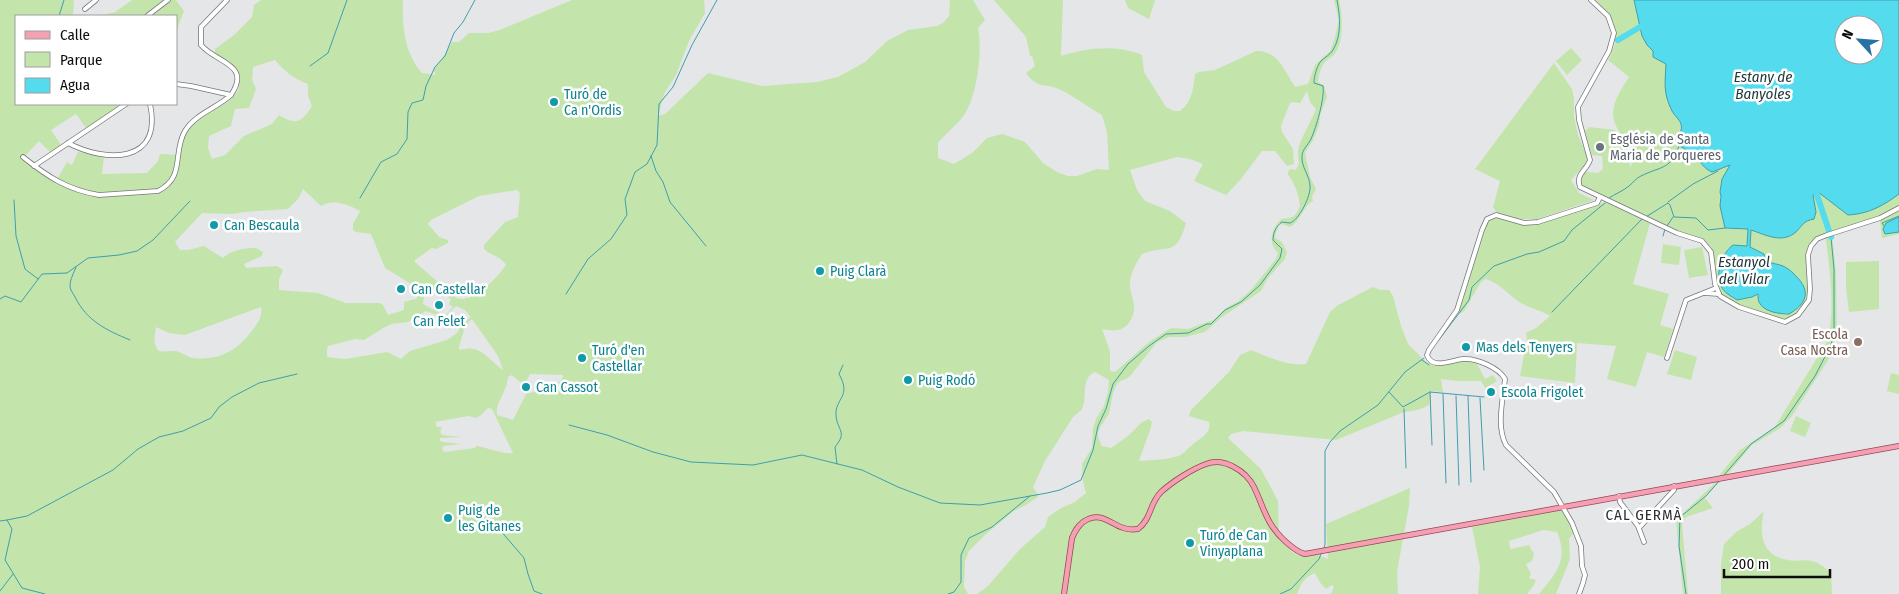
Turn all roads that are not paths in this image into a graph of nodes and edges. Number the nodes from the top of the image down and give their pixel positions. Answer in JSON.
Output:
{"nodes":[{"id":1,"x":96,"y":0,"type":"edge"},
{"id":2,"x":168,"y":0,"type":"edge"},
{"id":3,"x":227,"y":0,"type":"edge"},
{"id":4,"x":1591,"y":0,"type":"edge"},
{"id":5,"x":85,"y":9,"type":"dead end"},
{"id":6,"x":148,"y":15,"type":"edge"},
{"id":7,"x":178,"y":84,"type":"edge"},
{"id":8,"x":231,"y":96,"type":"junction"},
{"id":9,"x":125,"y":105,"type":"edge"},
{"id":10,"x":150,"y":105,"type":"edge"},
{"id":11,"x":68,"y":143,"type":"junction"},
{"id":12,"x":23,"y":157,"type":"dead end"},
{"id":13,"x":34,"y":166,"type":"junction"},
{"id":14,"x":1600,"y":197,"type":"junction"},
{"id":15,"x":1899,"y":208,"type":"edge"},
{"id":16,"x":1716,"y":288,"type":"junction"},
{"id":17,"x":1705,"y":293,"type":"junction"},
{"id":18,"x":1719,"y":294,"type":"junction"},
{"id":19,"x":1668,"y":358,"type":"dead end"},
{"id":20,"x":1899,"y":446,"type":"edge"},
{"id":21,"x":1674,"y":486,"type":"junction"},
{"id":22,"x":1619,"y":496,"type":"junction"},
{"id":23,"x":1563,"y":506,"type":"junction"},
{"id":24,"x":1639,"y":528,"type":"junction"},
{"id":25,"x":1644,"y":542,"type":"dead end"},
{"id":26,"x":1064,"y":594,"type":"edge"},
{"id":27,"x":1579,"y":594,"type":"edge"}],
"edges":[{"from":1,"to":5,"type":"street"},
{"from":2,"to":6,"type":"street"},
{"from":3,"to":8,"type":"street"},
{"from":4,"to":14,"type":"street"},
{"from":7,"to":8,"type":"street"},
{"from":8,"to":13,"type":"street"},
{"from":9,"to":11,"type":"street"},
{"from":10,"to":11,"type":"street"},
{"from":11,"to":13,"type":"street"},
{"from":12,"to":13,"type":"street"},
{"from":14,"to":16,"type":"street"},
{"from":14,"to":23,"type":"street"},
{"from":15,"to":18,"type":"street"},
{"from":16,"to":17,"type":"street"},
{"from":16,"to":18,"type":"street"},
{"from":17,"to":18,"type":"street"},
{"from":17,"to":19,"type":"street"},
{"from":20,"to":21,"type":"main road"},
{"from":21,"to":22,"type":"main road"},
{"from":21,"to":24,"type":"street"},
{"from":22,"to":23,"type":"main road"},
{"from":22,"to":24,"type":"street"},
{"from":23,"to":26,"type":"main road"},
{"from":23,"to":27,"type":"street"},
{"from":24,"to":25,"type":"street"}]}
